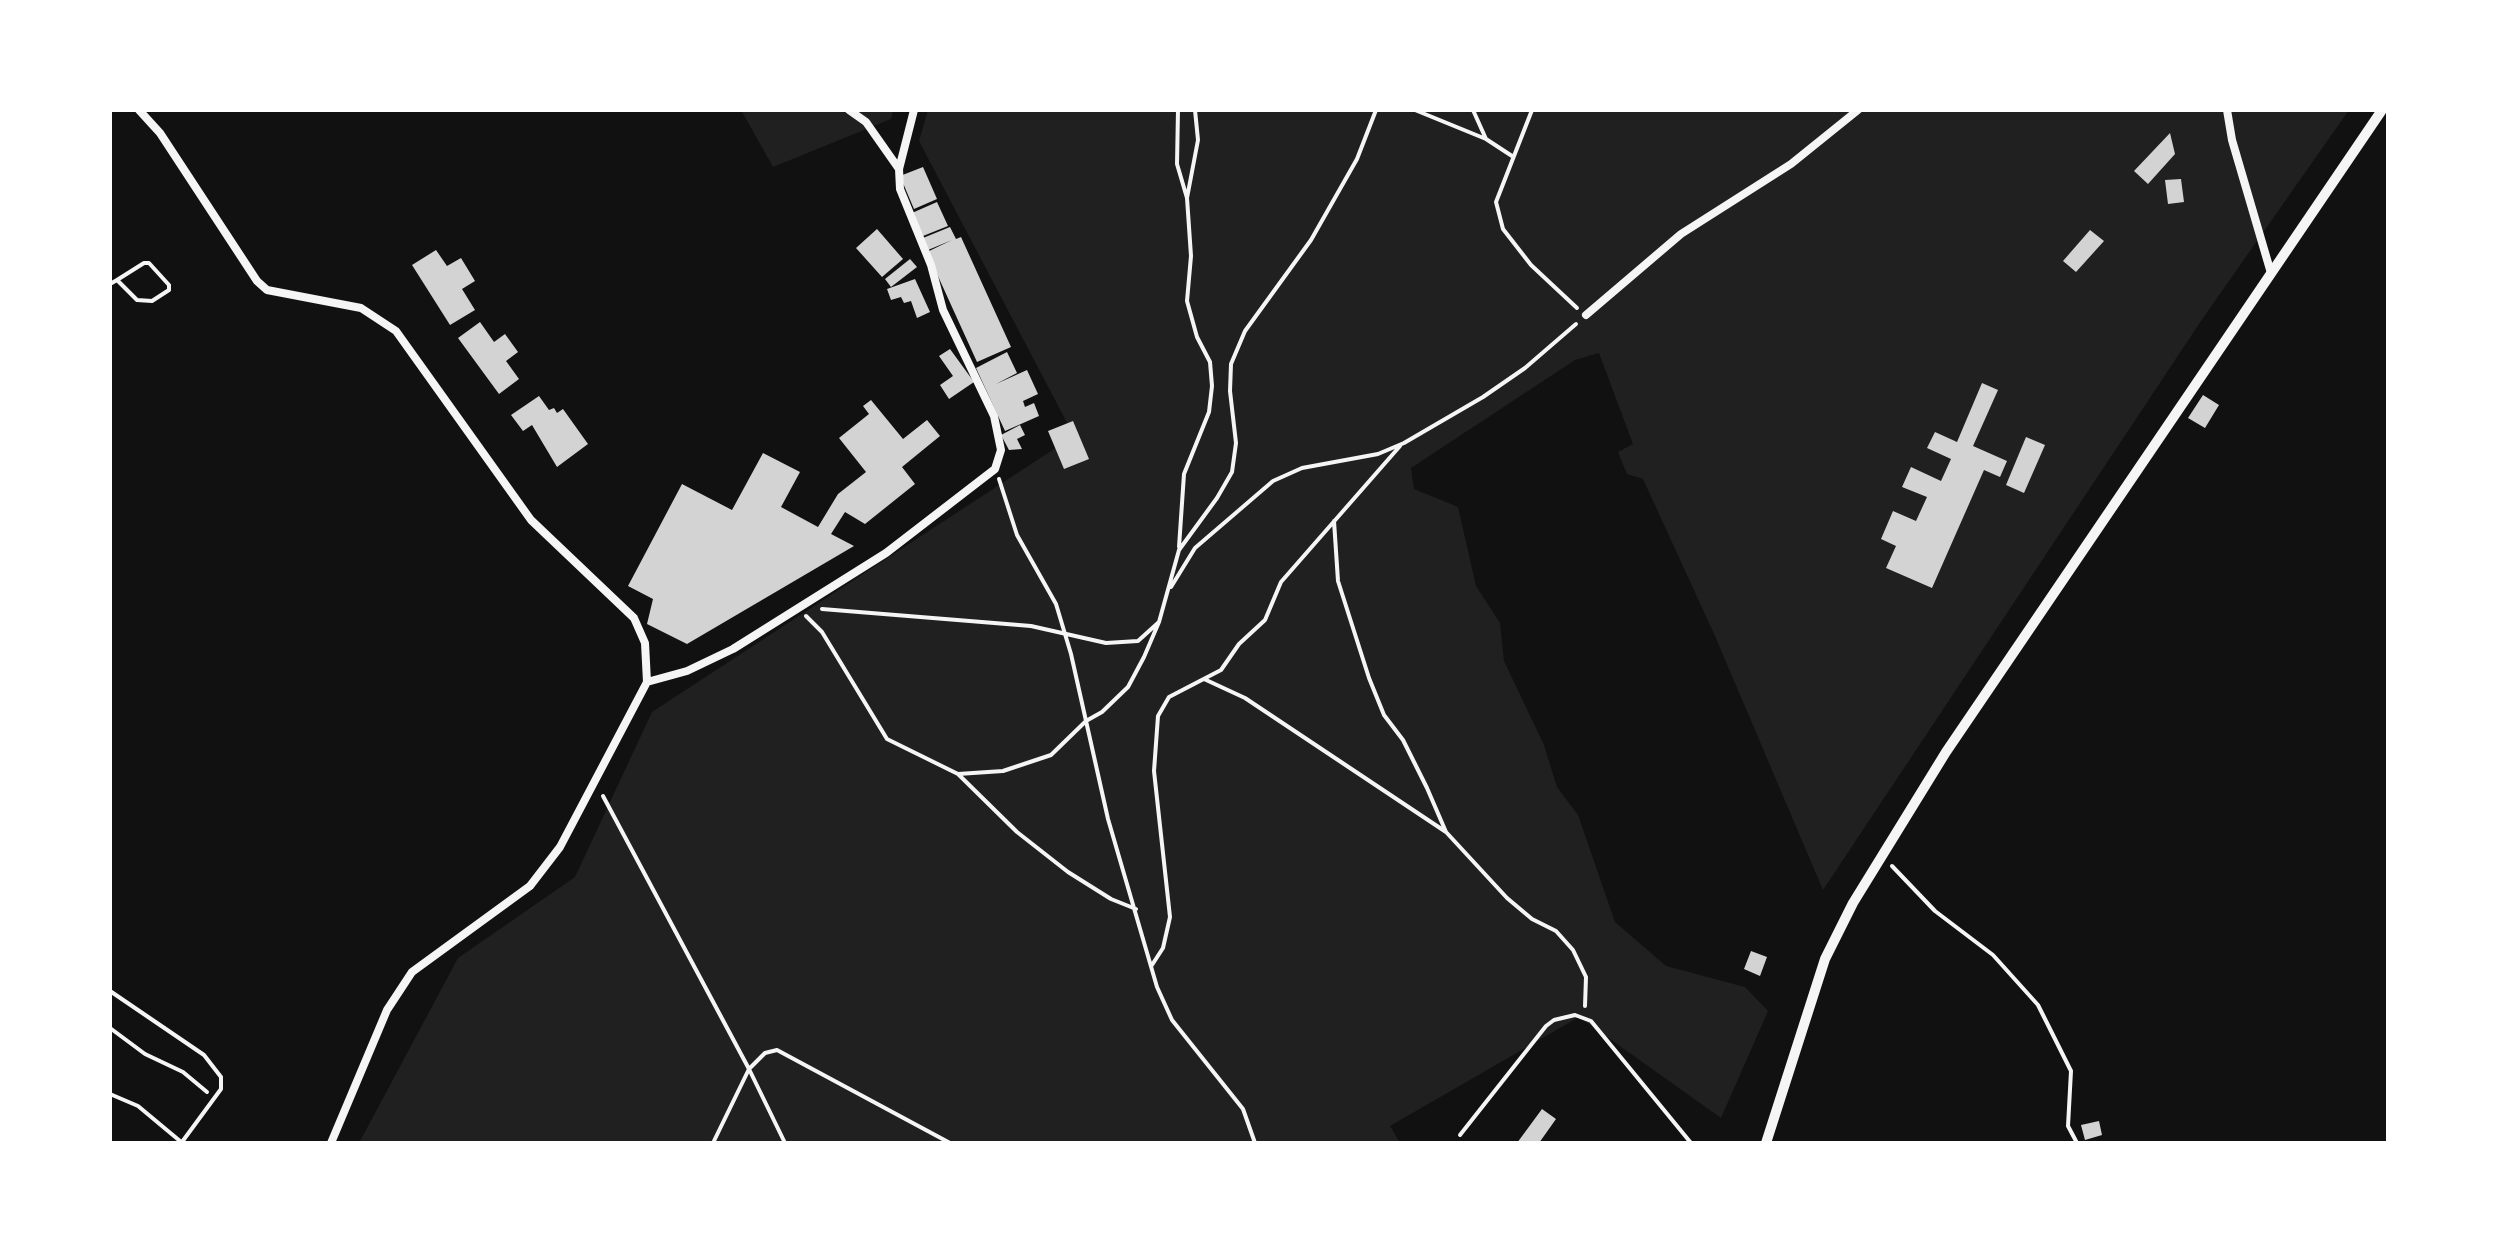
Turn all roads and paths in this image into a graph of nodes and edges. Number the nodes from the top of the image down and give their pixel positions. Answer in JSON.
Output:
{"nodes":[{"id":1,"x":139,"y":110,"type":"edge"},
{"id":2,"x":850,"y":110,"type":"edge"},
{"id":3,"x":914,"y":110,"type":"edge"},
{"id":4,"x":1178,"y":110,"type":"edge"},
{"id":5,"x":1194,"y":110,"type":"edge"},
{"id":6,"x":1376,"y":110,"type":"edge"},
{"id":7,"x":1414,"y":110,"type":"edge"},
{"id":8,"x":1473,"y":110,"type":"edge"},
{"id":9,"x":1532,"y":110,"type":"edge"},
{"id":10,"x":1858,"y":110,"type":"edge"},
{"id":11,"x":2227,"y":110,"type":"edge"},
{"id":12,"x":2382,"y":110,"type":"edge"},
{"id":13,"x":1486,"y":139,"type":"junction"},
{"id":14,"x":1512,"y":156,"type":"junction"},
{"id":15,"x":899,"y":169,"type":"junction"},
{"id":16,"x":1187,"y":198,"type":"junction"},
{"id":17,"x":2271,"y":273,"type":"junction"},
{"id":18,"x":117,"y":280,"type":"junction"},
{"id":19,"x":110,"y":284,"type":"edge"},
{"id":20,"x":1586,"y":315,"type":"junction"},
{"id":21,"x":1404,"y":442,"type":"junction"},
{"id":22,"x":995,"y":468,"type":"junction"},
{"id":23,"x":1334,"y":521,"type":"junction"},
{"id":24,"x":1178,"y":550,"type":"junction"},
{"id":25,"x":1167,"y":593,"type":"junction"},
{"id":26,"x":798,"y":608,"type":"junction"},
{"id":27,"x":1158,"y":622,"type":"junction"},
{"id":28,"x":1065,"y":634,"type":"junction"},
{"id":29,"x":1204,"y":680,"type":"junction"},
{"id":30,"x":647,"y":682,"type":"junction"},
{"id":31,"x":1086,"y":721,"type":"junction"},
{"id":32,"x":958,"y":774,"type":"junction"},
{"id":33,"x":594,"y":779,"type":"junction"},
{"id":34,"x":1446,"y":832,"type":"junction"},
{"id":35,"x":1882,"y":856,"type":"junction"},
{"id":36,"x":1136,"y":909,"type":"junction"},
{"id":37,"x":1152,"y":965,"type":"junction"},
{"id":38,"x":110,"y":991,"type":"edge"},
{"id":39,"x":1584,"y":1016,"type":"junction"},
{"id":40,"x":110,"y":1028,"type":"edge"},
{"id":41,"x":750,"y":1069,"type":"junction"},
{"id":42,"x":110,"y":1094,"type":"edge"},
{"id":43,"x":214,"y":1099,"type":"junction"},
{"id":44,"x":1460,"y":1135,"type":"dead end"},
{"id":45,"x":183,"y":1142,"type":"edge"},
{"id":46,"x":331,"y":1143,"type":"edge"},
{"id":47,"x":713,"y":1143,"type":"edge"},
{"id":48,"x":785,"y":1143,"type":"edge"},
{"id":49,"x":950,"y":1143,"type":"edge"},
{"id":50,"x":1254,"y":1143,"type":"edge"},
{"id":51,"x":1691,"y":1143,"type":"edge"},
{"id":52,"x":1766,"y":1143,"type":"edge"},
{"id":53,"x":2077,"y":1143,"type":"edge"}],
"edges":[{"from":1,"to":30,"type":"street"},
{"from":2,"to":15,"type":"street"},
{"from":3,"to":15,"type":"street"},
{"from":4,"to":16,"type":"path"},
{"from":5,"to":16,"type":"path"},
{"from":6,"to":24,"type":"path"},
{"from":7,"to":13,"type":"path"},
{"from":8,"to":13,"type":"path"},
{"from":9,"to":14,"type":"path"},
{"from":10,"to":20,"type":"street"},
{"from":11,"to":17,"type":"street"},
{"from":12,"to":17,"type":"street"},
{"from":13,"to":14,"type":"path"},
{"from":14,"to":20,"type":"path"},
{"from":15,"to":22,"type":"street"},
{"from":16,"to":24,"type":"path"},
{"from":17,"to":35,"type":"street"},
{"from":18,"to":18,"type":"path"},
{"from":18,"to":19,"type":"path"},
{"from":20,"to":21,"type":"path"},
{"from":21,"to":23,"type":"path"},
{"from":21,"to":25,"type":"path"},
{"from":22,"to":26,"type":"street"},
{"from":22,"to":28,"type":"path"},
{"from":23,"to":29,"type":"path"},
{"from":23,"to":34,"type":"path"},
{"from":24,"to":25,"type":"path"},
{"from":25,"to":27,"type":"path"},
{"from":26,"to":28,"type":"path"},
{"from":26,"to":30,"type":"street"},
{"from":26,"to":32,"type":"path"},
{"from":27,"to":28,"type":"path"},
{"from":27,"to":31,"type":"path"},
{"from":28,"to":31,"type":"path"},
{"from":29,"to":34,"type":"path"},
{"from":29,"to":37,"type":"path"},
{"from":30,"to":33,"type":"street"},
{"from":31,"to":32,"type":"path"},
{"from":31,"to":36,"type":"path"},
{"from":32,"to":36,"type":"path"},
{"from":33,"to":41,"type":"path"},
{"from":33,"to":46,"type":"street"},
{"from":34,"to":39,"type":"path"},
{"from":35,"to":52,"type":"street"},
{"from":35,"to":53,"type":"path"},
{"from":36,"to":37,"type":"path"},
{"from":37,"to":50,"type":"path"},
{"from":38,"to":43,"type":"lane"},
{"from":39,"to":44,"type":"lane"},
{"from":39,"to":51,"type":"lane"},
{"from":40,"to":43,"type":"path"},
{"from":41,"to":47,"type":"path"},
{"from":41,"to":48,"type":"path"},
{"from":41,"to":49,"type":"path"},
{"from":42,"to":45,"type":"lane"},
{"from":43,"to":45,"type":"lane"}]}
